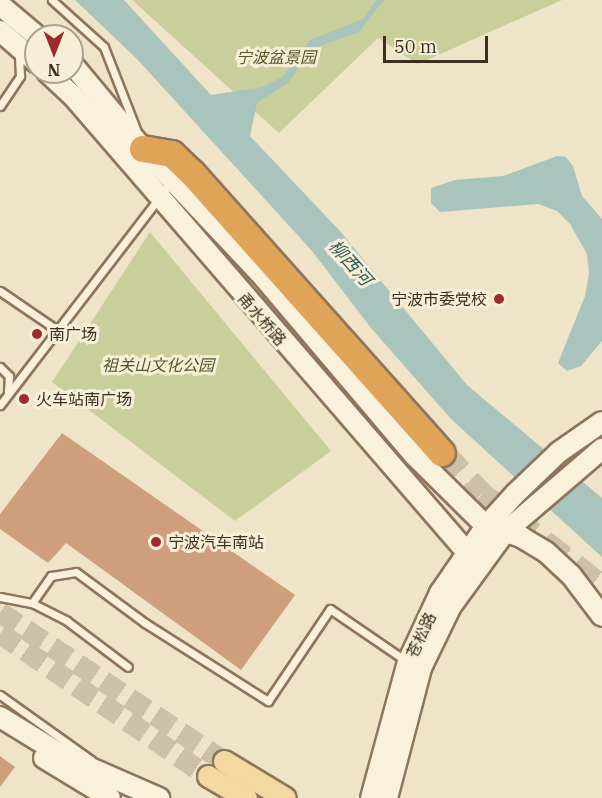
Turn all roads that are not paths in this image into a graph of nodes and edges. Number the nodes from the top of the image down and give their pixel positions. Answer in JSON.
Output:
{"nodes":[{"id":1,"x":52,"y":0,"type":"edge"},
{"id":2,"x":0,"y":6,"type":"edge"},
{"id":3,"x":24,"y":25,"type":"edge"},
{"id":4,"x":5,"y":35,"type":"edge"},
{"id":5,"x":24,"y":52,"type":"edge"},
{"id":6,"x":84,"y":78,"type":"edge"},
{"id":7,"x":60,"y":84,"type":"edge"},
{"id":8,"x":0,"y":106,"type":"edge"},
{"id":9,"x":143,"y":149,"type":"junction"},
{"id":10,"x":172,"y":181,"type":"junction"},
{"id":11,"x":157,"y":198,"type":"junction"},
{"id":12,"x":0,"y":291,"type":"edge"},
{"id":13,"x":57,"y":330,"type":"junction"},
{"id":14,"x":0,"y":367,"type":"edge"},
{"id":15,"x":6,"y":397,"type":"junction"},
{"id":16,"x":0,"y":405,"type":"edge"},
{"id":17,"x":602,"y":422,"type":"edge"},
{"id":18,"x":602,"y":448,"type":"edge"},
{"id":19,"x":442,"y":453,"type":"tunnel mouth"},
{"id":20,"x":486,"y":526,"type":"junction"},
{"id":21,"x":505,"y":532,"type":"junction"},
{"id":22,"x":472,"y":559,"type":"junction"},
{"id":23,"x":0,"y":597,"type":"edge"},
{"id":24,"x":32,"y":603,"type":"junction"},
{"id":25,"x":602,"y":616,"type":"edge"},
{"id":26,"x":408,"y":662,"type":"junction"},
{"id":27,"x":128,"y":667,"type":"dead end"},
{"id":28,"x":0,"y":695,"type":"edge"},
{"id":29,"x":5,"y":721,"type":"edge"},
{"id":30,"x":224,"y":761,"type":"tunnel mouth"},
{"id":31,"x":208,"y":776,"type":"tunnel mouth"},
{"id":32,"x":114,"y":778,"type":"junction"},
{"id":33,"x":110,"y":798,"type":"edge"},
{"id":34,"x":159,"y":798,"type":"edge"},
{"id":35,"x":246,"y":798,"type":"edge"},
{"id":36,"x":285,"y":798,"type":"edge"},
{"id":37,"x":371,"y":798,"type":"edge"},
{"id":38,"x":387,"y":798,"type":"edge"}],
"edges":[{"from":1,"to":9,"type":"lane"},
{"from":2,"to":3,"type":"main road"},
{"from":4,"to":5,"type":"main road"},
{"from":4,"to":8,"type":"lane"},
{"from":6,"to":9,"type":"main road","name":"甬水桥路"},
{"from":7,"to":11,"type":"main road","name":"甬水桥路"},
{"from":9,"to":10,"type":"main road","name":"甬水桥路"},
{"from":9,"to":19,"type":"highway"},
{"from":10,"to":11,"type":"lane"},
{"from":10,"to":20,"type":"main road","name":"甬水桥路"},
{"from":11,"to":13,"type":"lane"},
{"from":11,"to":22,"type":"main road","name":"甬水桥路"},
{"from":12,"to":13,"type":"lane"},
{"from":13,"to":15,"type":"lane"},
{"from":14,"to":15,"type":"lane"},
{"from":15,"to":16,"type":"lane"},
{"from":17,"to":20,"type":"main road","name":"苍松路"},
{"from":18,"to":21,"type":"main road","name":"苍松路"},
{"from":20,"to":21,"type":"main road"},
{"from":20,"to":22,"type":"main road","name":"苍松路"},
{"from":21,"to":22,"type":"main road","name":"苍松路"},
{"from":21,"to":25,"type":"main road"},
{"from":22,"to":26,"type":"main road","name":"苍松路"},
{"from":22,"to":38,"type":"main road","name":"苍松路"},
{"from":23,"to":24,"type":"lane"},
{"from":24,"to":26,"type":"lane"},
{"from":24,"to":27,"type":"lane"},
{"from":26,"to":37,"type":"main road","name":"苍松路"},
{"from":28,"to":32,"type":"lane"},
{"from":29,"to":32,"type":"main road"},
{"from":29,"to":33,"type":"main road"},
{"from":30,"to":36,"type":"main road"},
{"from":31,"to":35,"type":"main road"},
{"from":32,"to":34,"type":"main road"}]}
